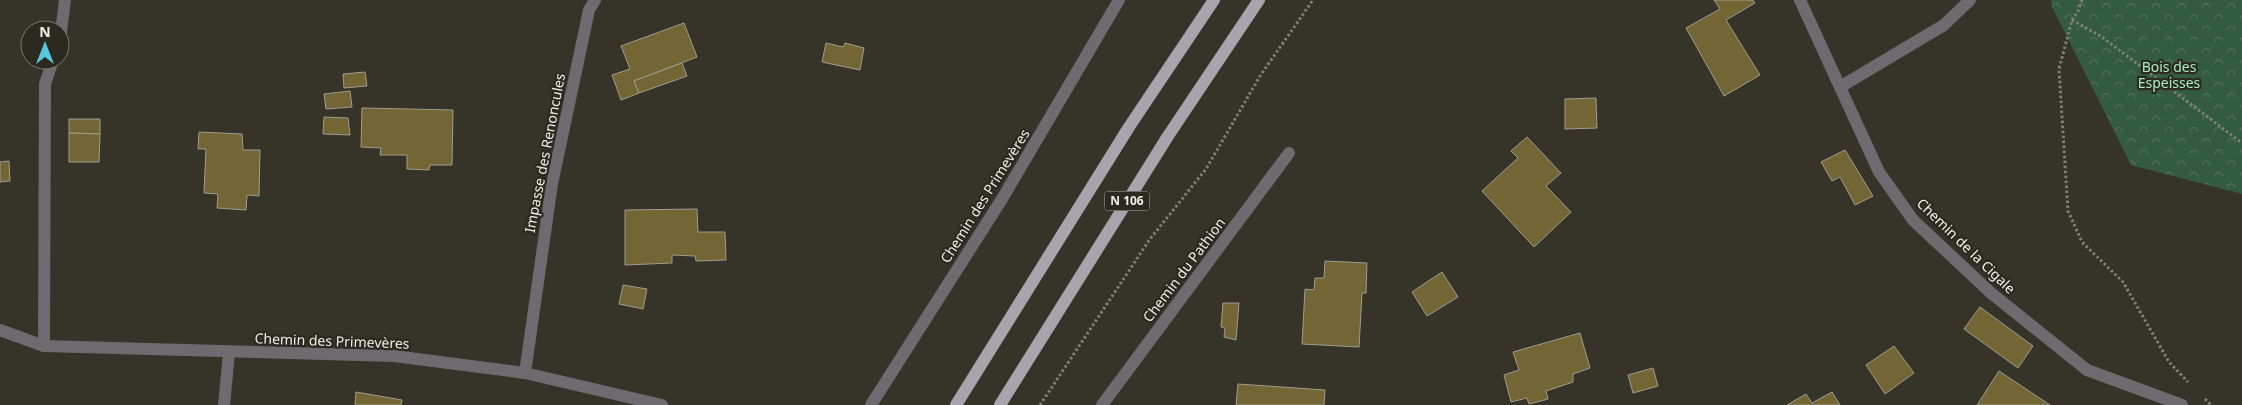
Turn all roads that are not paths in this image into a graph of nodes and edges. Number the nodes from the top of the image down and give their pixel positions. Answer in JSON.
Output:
{"nodes":[{"id":1,"x":65,"y":0,"type":"edge"},
{"id":2,"x":595,"y":0,"type":"edge"},
{"id":3,"x":1120,"y":0,"type":"edge"},
{"id":4,"x":1209,"y":0,"type":"edge"},
{"id":5,"x":1214,"y":0,"type":"edge"},
{"id":6,"x":1259,"y":0,"type":"edge"},
{"id":7,"x":1800,"y":0,"type":"edge"},
{"id":8,"x":1970,"y":0,"type":"edge"},
{"id":9,"x":62,"y":20,"type":"edge"},
{"id":10,"x":1169,"y":67,"type":"junction"},
{"id":11,"x":49,"y":70,"type":"edge"},
{"id":12,"x":1840,"y":87,"type":"junction"},
{"id":13,"x":1289,"y":152,"type":"dead end"},
{"id":14,"x":0,"y":330,"type":"edge"},
{"id":15,"x":44,"y":346,"type":"junction"},
{"id":16,"x":229,"y":353,"type":"junction"},
{"id":17,"x":525,"y":374,"type":"junction"},
{"id":18,"x":224,"y":405,"type":"edge"},
{"id":19,"x":662,"y":405,"type":"edge"},
{"id":20,"x":871,"y":405,"type":"edge"},
{"id":21,"x":956,"y":405,"type":"edge"},
{"id":22,"x":1000,"y":405,"type":"edge"},
{"id":23,"x":1102,"y":405,"type":"edge"},
{"id":24,"x":2182,"y":405,"type":"edge"}],
"edges":[{"from":1,"to":9,"type":"street"},
{"from":2,"to":17,"type":"street","name":"Impasse des Renoncules"},
{"from":3,"to":20,"type":"street","name":"Chemin des Primevères"},
{"from":4,"to":10,"type":"main road"},
{"from":5,"to":10,"type":"main road","number":"N 106"},
{"from":6,"to":22,"type":"main road","number":"N 106"},
{"from":7,"to":12,"type":"street","name":"Chemin de la Cigale"},
{"from":8,"to":12,"type":"street"},
{"from":10,"to":21,"type":"main road","number":"N 106"},
{"from":11,"to":15,"type":"street"},
{"from":12,"to":24,"type":"street","name":"Chemin de la Cigale"},
{"from":13,"to":23,"type":"street","name":"Chemin du Pathion"},
{"from":14,"to":15,"type":"street","name":"Chemin des Primevères"},
{"from":15,"to":16,"type":"street","name":"Chemin des Primevères"},
{"from":16,"to":17,"type":"street","name":"Chemin des Primevères"},
{"from":16,"to":18,"type":"street"},
{"from":17,"to":19,"type":"street","name":"Chemin des Primevères"}]}
